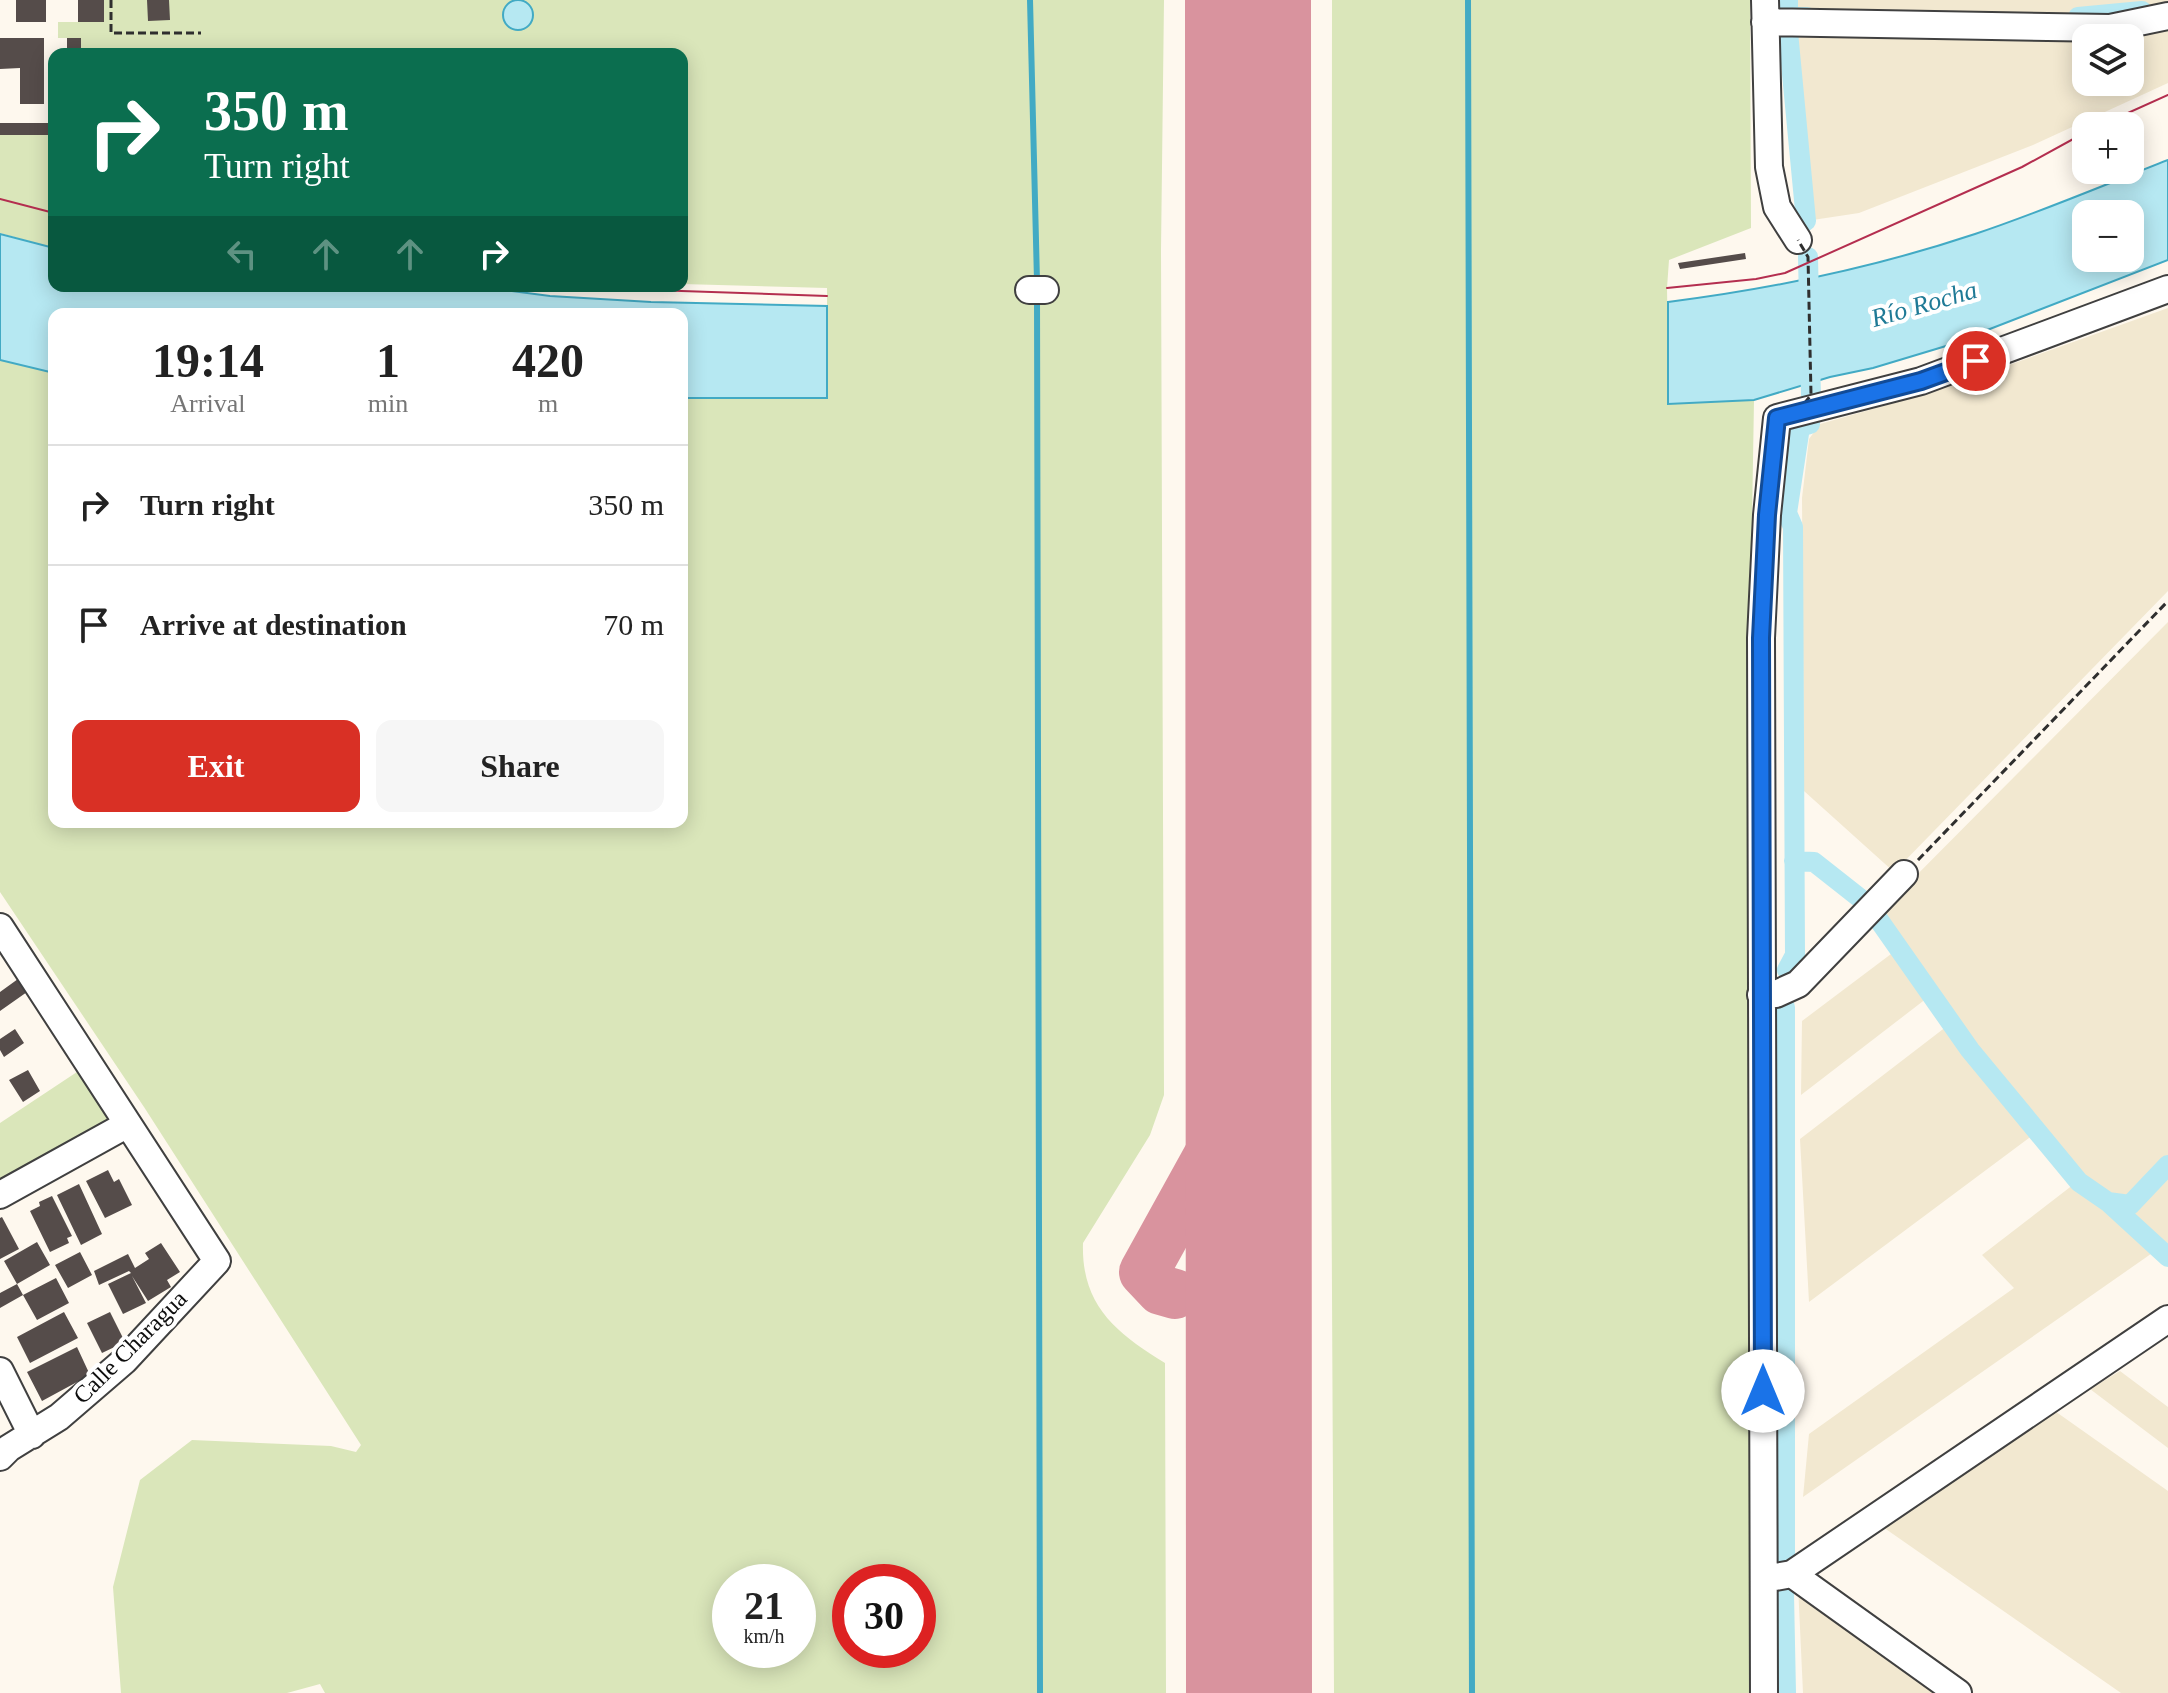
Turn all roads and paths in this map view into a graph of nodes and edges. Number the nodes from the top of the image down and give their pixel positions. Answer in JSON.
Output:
{"nodes":[{"id":1,"x":111,"y":0,"type":"edge"},
{"id":2,"x":1765,"y":11,"type":"edge"},
{"id":3,"x":2168,"y":16,"type":"edge"},
{"id":4,"x":201,"y":33,"type":"dead end"},
{"id":5,"x":1798,"y":240,"type":"joint"},
{"id":6,"x":2168,"y":289,"type":"edge"},
{"id":7,"x":1797,"y":413,"type":"junction"},
{"id":8,"x":2168,"y":601,"type":"edge"},
{"id":9,"x":1904,"y":874,"type":"joint"},
{"id":10,"x":0,"y":927,"type":"edge"},
{"id":11,"x":1761,"y":995,"type":"junction"},
{"id":12,"x":128,"y":1124,"type":"junction"},
{"id":13,"x":0,"y":1195,"type":"edge"},
{"id":14,"x":2168,"y":1319,"type":"edge"},
{"id":15,"x":0,"y":1373,"type":"edge"},
{"id":16,"x":32,"y":1435,"type":"junction"},
{"id":17,"x":0,"y":1457,"type":"edge"},
{"id":18,"x":1792,"y":1574,"type":"junction"},
{"id":19,"x":1764,"y":1579,"type":"junction"},
{"id":20,"x":1764,"y":1693,"type":"edge"},
{"id":21,"x":1958,"y":1693,"type":"edge"}],
"edges":[{"from":1,"to":4,"type":"path"},
{"from":2,"to":3,"type":"street"},
{"from":2,"to":5,"type":"street"},
{"from":5,"to":7,"type":"path","bridge":true},
{"from":6,"to":7,"type":"street"},
{"from":7,"to":11,"type":"street"},
{"from":8,"to":9,"type":"path"},
{"from":9,"to":11,"type":"street"},
{"from":10,"to":12,"type":"street"},
{"from":11,"to":19,"type":"street"},
{"from":12,"to":13,"type":"street"},
{"from":12,"to":16,"type":"street","name":"Calle Charagua"},
{"from":14,"to":18,"type":"street"},
{"from":15,"to":16,"type":"street"},
{"from":16,"to":17,"type":"street","name":"Calle Charagua"},
{"from":18,"to":19,"type":"street"},
{"from":18,"to":21,"type":"street"},
{"from":19,"to":20,"type":"street"}]}
